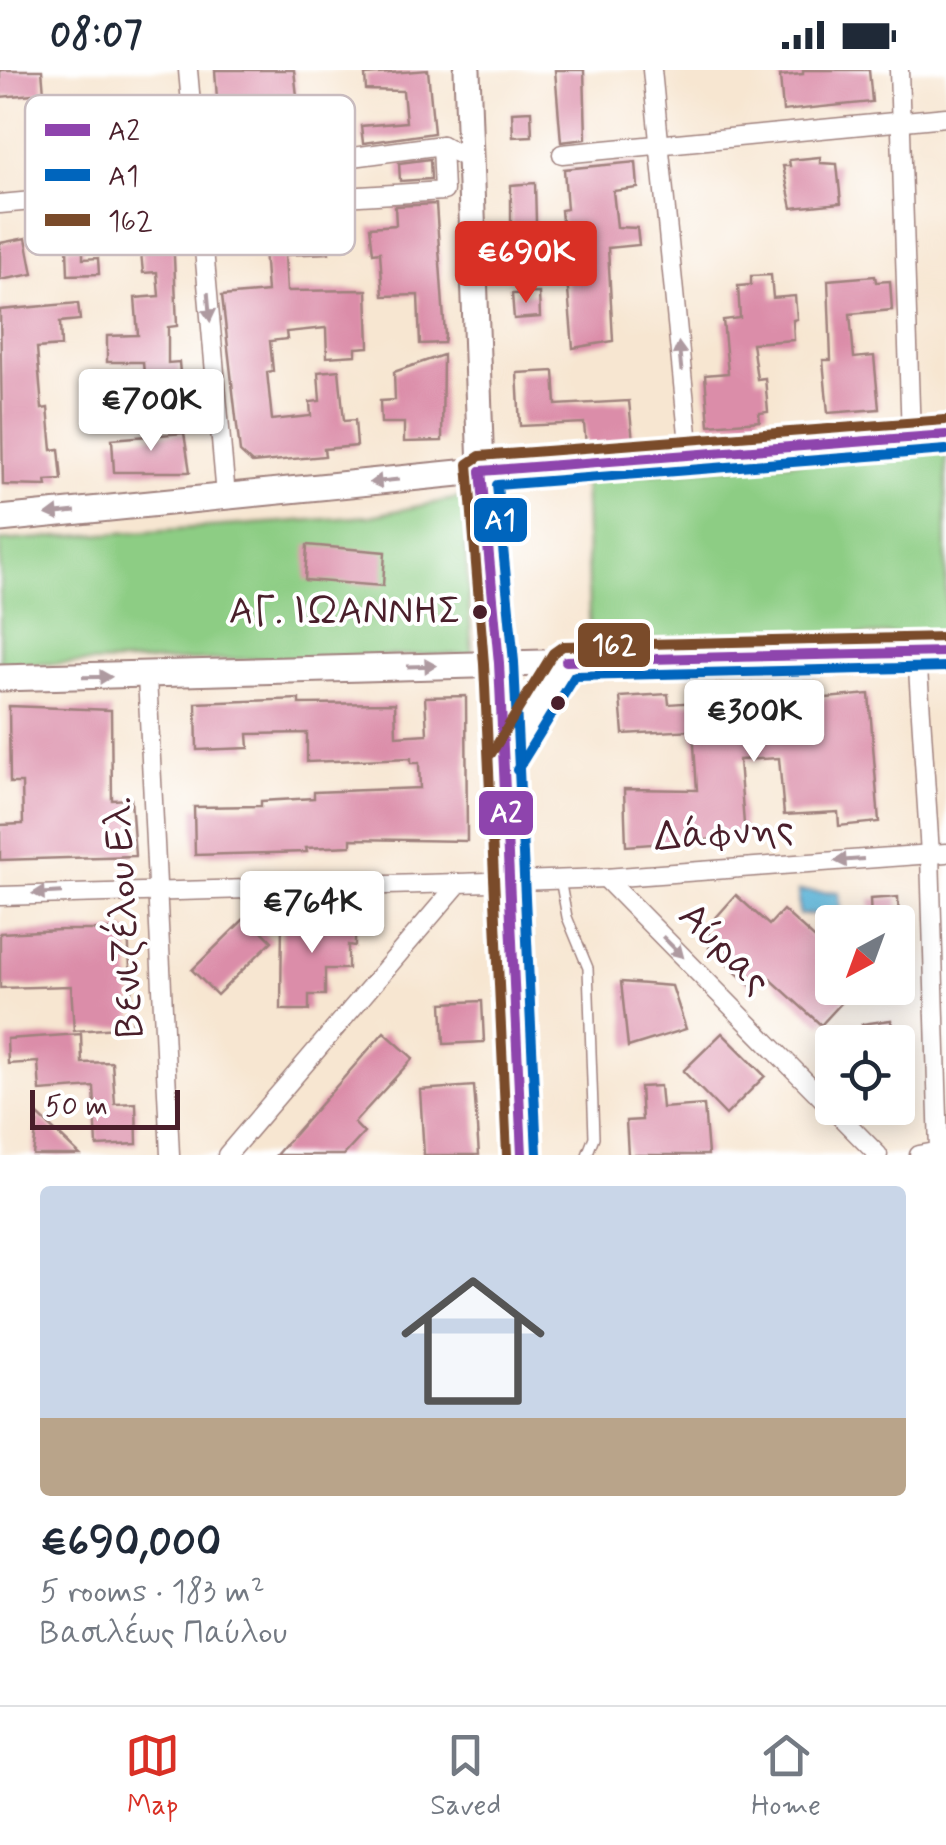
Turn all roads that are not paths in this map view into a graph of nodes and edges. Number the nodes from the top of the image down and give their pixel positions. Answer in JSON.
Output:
{"nodes":[{"id":1,"x":188,"y":70,"type":"edge"},
{"id":2,"x":467,"y":70,"type":"edge"},
{"id":3,"x":652,"y":70,"type":"edge"},
{"id":4,"x":898,"y":70,"type":"edge"},
{"id":5,"x":190,"y":95,"type":"edge"},
{"id":6,"x":946,"y":118,"type":"edge"},
{"id":7,"x":902,"y":125,"type":"junction"},
{"id":8,"x":442,"y":145,"type":"junction"},
{"id":9,"x":659,"y":148,"type":"junction"},
{"id":10,"x":562,"y":154,"type":"dead end"},
{"id":11,"x":355,"y":157,"type":"edge"},
{"id":12,"x":470,"y":160,"type":"junction"},
{"id":13,"x":355,"y":196,"type":"edge"},
{"id":14,"x":25,"y":202,"type":"edge"},
{"id":15,"x":0,"y":204,"type":"edge"},
{"id":16,"x":204,"y":255,"type":"edge"},
{"id":17,"x":946,"y":435,"type":"edge"},
{"id":18,"x":912,"y":437,"type":"junction"},
{"id":19,"x":690,"y":454,"type":"junction"},
{"id":20,"x":482,"y":471,"type":"junction"},
{"id":21,"x":226,"y":496,"type":"junction"},
{"id":22,"x":0,"y":519,"type":"edge"},
{"id":23,"x":946,"y":652,"type":"edge"},
{"id":24,"x":917,"y":653,"type":"junction"},
{"id":25,"x":566,"y":661,"type":"junction"},
{"id":26,"x":499,"y":663,"type":"junction"},
{"id":27,"x":148,"y":676,"type":"junction"},
{"id":28,"x":0,"y":678,"type":"edge"},
{"id":29,"x":504,"y":762,"type":"junction"},
{"id":30,"x":938,"y":854,"type":"edge"},
{"id":31,"x":605,"y":878,"type":"junction"},
{"id":32,"x":560,"y":879,"type":"junction"},
{"id":33,"x":508,"y":880,"type":"junction"},
{"id":34,"x":459,"y":883,"type":"junction"},
{"id":35,"x":160,"y":888,"type":"junction"},
{"id":36,"x":0,"y":896,"type":"edge"},
{"id":37,"x":941,"y":1039,"type":"edge"},
{"id":38,"x":942,"y":1150,"type":"edge"},
{"id":39,"x":170,"y":1155,"type":"edge"},
{"id":40,"x":227,"y":1155,"type":"edge"},
{"id":41,"x":522,"y":1155,"type":"edge"},
{"id":42,"x":587,"y":1155,"type":"edge"},
{"id":43,"x":878,"y":1155,"type":"edge"},
{"id":44,"x":919,"y":1155,"type":"edge"}],
"edges":[{"from":1,"to":5,"type":"street"},
{"from":2,"to":12,"type":"street"},
{"from":3,"to":9,"type":"street"},
{"from":4,"to":7,"type":"street"},
{"from":6,"to":7,"type":"street"},
{"from":7,"to":9,"type":"street"},
{"from":7,"to":18,"type":"street"},
{"from":8,"to":11,"type":"street"},
{"from":8,"to":12,"type":"street"},
{"from":8,"to":13,"type":"street"},
{"from":9,"to":10,"type":"street"},
{"from":19,"to":9,"type":"street","one_way":true},
{"from":12,"to":20,"type":"street"},
{"from":14,"to":15,"type":"street"},
{"from":16,"to":21,"type":"street","one_way":true},
{"from":17,"to":18,"type":"street"},
{"from":18,"to":19,"type":"street"},
{"from":19,"to":20,"type":"street"},
{"from":20,"to":21,"type":"street","one_way":true},
{"from":20,"to":26,"type":"street"},
{"from":21,"to":22,"type":"street","one_way":true},
{"from":23,"to":24,"type":"street"},
{"from":24,"to":25,"type":"street"},
{"from":24,"to":30,"type":"street"},
{"from":25,"to":26,"type":"street"},
{"from":25,"to":29,"type":"street"},
{"from":27,"to":26,"type":"street","one_way":true},
{"from":26,"to":29,"type":"street"},
{"from":28,"to":27,"type":"street","one_way":true},
{"from":27,"to":35,"type":"street","name":"Βενιζέλου Ελ."},
{"from":29,"to":33,"type":"street"},
{"from":30,"to":31,"type":"street","name":"Δάφνης","one_way":true},
{"from":30,"to":37,"type":"street"},
{"from":31,"to":32,"type":"street","name":"Δάφνης"},
{"from":31,"to":43,"type":"street","name":"Αύρας","one_way":true},
{"from":32,"to":33,"type":"street","name":"Δάφνης"},
{"from":32,"to":42,"type":"lane"},
{"from":33,"to":34,"type":"street","name":"Δάφνης"},
{"from":33,"to":41,"type":"street"},
{"from":34,"to":35,"type":"street"},
{"from":34,"to":40,"type":"street"},
{"from":35,"to":36,"type":"street","one_way":true},
{"from":35,"to":39,"type":"street","name":"Βενιζέλου Ελ."},
{"from":37,"to":38,"type":"street"},
{"from":38,"to":44,"type":"street"}]}
